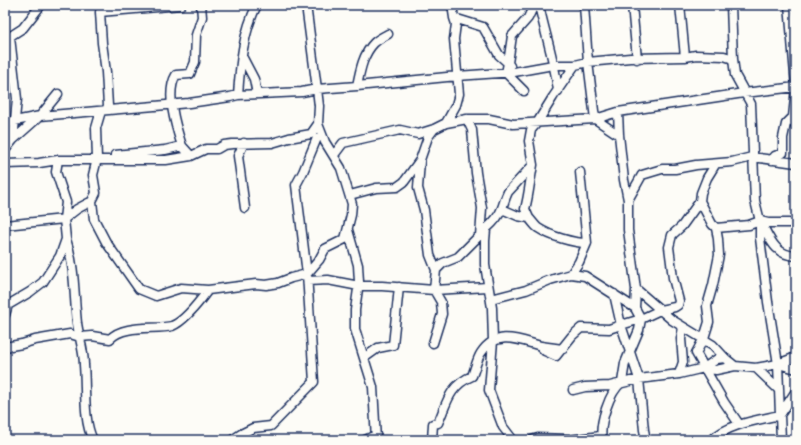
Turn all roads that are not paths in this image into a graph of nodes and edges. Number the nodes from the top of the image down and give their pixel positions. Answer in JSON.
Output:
{"nodes":[{"id":1,"x":41,"y":5,"type":"edge"},
{"id":2,"x":180,"y":5,"type":"edge"},
{"id":3,"x":201,"y":5,"type":"edge"},
{"id":4,"x":257,"y":5,"type":"edge"},
{"id":5,"x":306,"y":5,"type":"edge"},
{"id":6,"x":452,"y":5,"type":"edge"},
{"id":7,"x":534,"y":5,"type":"edge"},
{"id":8,"x":539,"y":5,"type":"edge"},
{"id":9,"x":584,"y":5,"type":"edge"},
{"id":10,"x":632,"y":5,"type":"edge"},
{"id":11,"x":680,"y":5,"type":"edge"},
{"id":12,"x":731,"y":5,"type":"edge"},
{"id":13,"x":789,"y":5,"type":"edge"},
{"id":14,"x":134,"y":7,"type":"edge"},
{"id":15,"x":100,"y":8,"type":"edge"},
{"id":16,"x":454,"y":18,"type":"junction"},
{"id":17,"x":388,"y":34,"type":"dead end"},
{"id":18,"x":7,"y":38,"type":"edge"},
{"id":19,"x":794,"y":45,"type":"edge"},
{"id":20,"x":685,"y":57,"type":"junction"},
{"id":21,"x":243,"y":58,"type":"junction"},
{"id":22,"x":637,"y":59,"type":"junction"},
{"id":23,"x":733,"y":59,"type":"junction"},
{"id":24,"x":588,"y":62,"type":"junction"},
{"id":25,"x":508,"y":63,"type":"junction"},
{"id":26,"x":553,"y":65,"type":"junction"},
{"id":27,"x":575,"y":65,"type":"junction"},
{"id":28,"x":510,"y":73,"type":"junction"},
{"id":29,"x":457,"y":76,"type":"junction"},
{"id":30,"x":357,"y":86,"type":"junction"},
{"id":31,"x":796,"y":88,"type":"edge"},
{"id":32,"x":318,"y":89,"type":"junction"},
{"id":33,"x":524,"y":91,"type":"dead end"},
{"id":34,"x":558,"y":91,"type":"junction"},
{"id":35,"x":758,"y":92,"type":"junction"},
{"id":36,"x":744,"y":93,"type":"junction"},
{"id":37,"x":58,"y":94,"type":"dead end"},
{"id":38,"x":257,"y":94,"type":"junction"},
{"id":39,"x":238,"y":95,"type":"junction"},
{"id":40,"x":172,"y":104,"type":"junction"},
{"id":41,"x":751,"y":104,"type":"junction"},
{"id":42,"x":104,"y":111,"type":"junction"},
{"id":43,"x":618,"y":112,"type":"junction"},
{"id":44,"x":40,"y":116,"type":"junction"},
{"id":45,"x":793,"y":117,"type":"junction"},
{"id":46,"x":467,"y":119,"type":"junction"},
{"id":47,"x":596,"y":119,"type":"junction"},
{"id":48,"x":14,"y":121,"type":"junction"},
{"id":49,"x":5,"y":123,"type":"edge"},
{"id":50,"x":446,"y":123,"type":"junction"},
{"id":51,"x":538,"y":123,"type":"junction"},
{"id":52,"x":318,"y":124,"type":"junction"},
{"id":53,"x":796,"y":126,"type":"edge"},
{"id":54,"x":434,"y":130,"type":"junction"},
{"id":55,"x":619,"y":134,"type":"junction"},
{"id":56,"x":318,"y":138,"type":"junction"},
{"id":57,"x":13,"y":140,"type":"junction"},
{"id":58,"x":244,"y":143,"type":"junction"},
{"id":59,"x":343,"y":143,"type":"junction"},
{"id":60,"x":182,"y":146,"type":"junction"},
{"id":61,"x":5,"y":150,"type":"edge"},
{"id":62,"x":334,"y":155,"type":"junction"},
{"id":63,"x":191,"y":156,"type":"junction"},
{"id":64,"x":752,"y":157,"type":"junction"},
{"id":65,"x":97,"y":159,"type":"junction"},
{"id":66,"x":58,"y":160,"type":"junction"},
{"id":67,"x":420,"y":160,"type":"junction"},
{"id":68,"x":772,"y":160,"type":"junction"},
{"id":69,"x":793,"y":162,"type":"edge"},
{"id":70,"x":39,"y":163,"type":"junction"},
{"id":71,"x":5,"y":164,"type":"edge"},
{"id":72,"x":715,"y":164,"type":"junction"},
{"id":73,"x":533,"y":165,"type":"junction"},
{"id":74,"x":796,"y":170,"type":"edge"},
{"id":75,"x":56,"y":172,"type":"junction"},
{"id":76,"x":580,"y":172,"type":"dead end"},
{"id":77,"x":350,"y":195,"type":"junction"},
{"id":78,"x":92,"y":200,"type":"junction"},
{"id":79,"x":628,"y":200,"type":"junction"},
{"id":80,"x":700,"y":201,"type":"junction"},
{"id":81,"x":245,"y":208,"type":"dead end"},
{"id":82,"x":502,"y":210,"type":"junction"},
{"id":83,"x":530,"y":218,"type":"junction"},
{"id":84,"x":64,"y":219,"type":"junction"},
{"id":85,"x":760,"y":221,"type":"junction"},
{"id":86,"x":789,"y":223,"type":"dead end"},
{"id":87,"x":5,"y":225,"type":"edge"},
{"id":88,"x":716,"y":228,"type":"junction"},
{"id":89,"x":486,"y":229,"type":"junction"},
{"id":90,"x":348,"y":230,"type":"junction"},
{"id":91,"x":480,"y":236,"type":"junction"},
{"id":92,"x":66,"y":239,"type":"junction"},
{"id":93,"x":587,"y":244,"type":"junction"},
{"id":94,"x":796,"y":256,"type":"edge"},
{"id":95,"x":436,"y":270,"type":"junction"},
{"id":96,"x":571,"y":274,"type":"junction"},
{"id":97,"x":308,"y":278,"type":"junction"},
{"id":98,"x":359,"y":286,"type":"junction"},
{"id":99,"x":398,"y":287,"type":"junction"},
{"id":100,"x":488,"y":287,"type":"junction"},
{"id":101,"x":636,"y":288,"type":"junction"},
{"id":102,"x":208,"y":290,"type":"junction"},
{"id":103,"x":434,"y":290,"type":"junction"},
{"id":104,"x":614,"y":294,"type":"junction"},
{"id":105,"x":490,"y":299,"type":"junction"},
{"id":106,"x":635,"y":308,"type":"junction"},
{"id":107,"x":660,"y":310,"type":"junction"},
{"id":108,"x":5,"y":315,"type":"edge"},
{"id":109,"x":641,"y":319,"type":"junction"},
{"id":110,"x":621,"y":325,"type":"junction"},
{"id":111,"x":683,"y":327,"type":"junction"},
{"id":112,"x":80,"y":337,"type":"junction"},
{"id":113,"x":704,"y":338,"type":"junction"},
{"id":114,"x":493,"y":341,"type":"junction"},
{"id":115,"x":433,"y":343,"type":"dead end"},
{"id":116,"x":5,"y":347,"type":"edge"},
{"id":117,"x":630,"y":351,"type":"junction"},
{"id":118,"x":696,"y":353,"type":"junction"},
{"id":119,"x":796,"y":356,"type":"edge"},
{"id":120,"x":364,"y":358,"type":"junction"},
{"id":121,"x":725,"y":358,"type":"junction"},
{"id":122,"x":683,"y":362,"type":"junction"},
{"id":123,"x":778,"y":364,"type":"junction"},
{"id":124,"x":735,"y":366,"type":"junction"},
{"id":125,"x":704,"y":368,"type":"junction"},
{"id":126,"x":756,"y":368,"type":"junction"},
{"id":127,"x":796,"y":369,"type":"edge"},
{"id":128,"x":679,"y":374,"type":"junction"},
{"id":129,"x":639,"y":379,"type":"junction"},
{"id":130,"x":622,"y":382,"type":"junction"},
{"id":131,"x":573,"y":390,"type":"dead end"},
{"id":132,"x":779,"y":390,"type":"junction"},
{"id":133,"x":796,"y":391,"type":"edge"},
{"id":134,"x":780,"y":415,"type":"junction"},
{"id":135,"x":739,"y":424,"type":"junction"},
{"id":136,"x":240,"y":437,"type":"edge"},
{"id":137,"x":376,"y":437,"type":"edge"},
{"id":138,"x":602,"y":438,"type":"edge"},
{"id":139,"x":93,"y":440,"type":"edge"},
{"id":140,"x":232,"y":440,"type":"edge"},
{"id":141,"x":365,"y":440,"type":"edge"},
{"id":142,"x":432,"y":440,"type":"edge"},
{"id":143,"x":513,"y":440,"type":"edge"},
{"id":144,"x":532,"y":440,"type":"edge"},
{"id":145,"x":568,"y":440,"type":"edge"},
{"id":146,"x":646,"y":440,"type":"edge"},
{"id":147,"x":712,"y":440,"type":"edge"},
{"id":148,"x":782,"y":440,"type":"edge"}],
"edges":[{"from":1,"to":18,"type":"street"},
{"from":2,"to":14,"type":"street"},
{"from":3,"to":40,"type":"street"},
{"from":4,"to":21,"type":"street"},
{"from":5,"to":32,"type":"street"},
{"from":6,"to":16,"type":"street"},
{"from":7,"to":25,"type":"street"},
{"from":8,"to":26,"type":"street"},
{"from":9,"to":24,"type":"street"},
{"from":10,"to":22,"type":"street"},
{"from":11,"to":20,"type":"street"},
{"from":12,"to":23,"type":"street"},
{"from":13,"to":19,"type":"street"},
{"from":14,"to":15,"type":"street"},
{"from":15,"to":42,"type":"street"},
{"from":16,"to":25,"type":"street"},
{"from":16,"to":29,"type":"street"},
{"from":17,"to":30,"type":"street"},
{"from":18,"to":48,"type":"street"},
{"from":19,"to":31,"type":"street"},
{"from":20,"to":22,"type":"street"},
{"from":20,"to":23,"type":"street"},
{"from":21,"to":38,"type":"street"},
{"from":21,"to":39,"type":"street"},
{"from":22,"to":24,"type":"street"},
{"from":23,"to":36,"type":"street"},
{"from":24,"to":27,"type":"street"},
{"from":24,"to":47,"type":"street"},
{"from":25,"to":28,"type":"street"},
{"from":26,"to":27,"type":"street"},
{"from":26,"to":28,"type":"street"},
{"from":26,"to":34,"type":"street"},
{"from":27,"to":34,"type":"street"},
{"from":28,"to":29,"type":"street"},
{"from":28,"to":33,"type":"street"},
{"from":29,"to":30,"type":"street"},
{"from":29,"to":50,"type":"street"},
{"from":30,"to":32,"type":"street"},
{"from":31,"to":35,"type":"street"},
{"from":31,"to":45,"type":"street"},
{"from":32,"to":38,"type":"street"},
{"from":32,"to":52,"type":"street"},
{"from":34,"to":51,"type":"street"},
{"from":35,"to":36,"type":"street"},
{"from":35,"to":41,"type":"street"},
{"from":36,"to":41,"type":"street"},
{"from":36,"to":43,"type":"street"},
{"from":37,"to":44,"type":"street"},
{"from":38,"to":39,"type":"street"},
{"from":39,"to":40,"type":"street"},
{"from":40,"to":42,"type":"street"},
{"from":40,"to":60,"type":"street"},
{"from":41,"to":64,"type":"street"},
{"from":42,"to":44,"type":"street"},
{"from":42,"to":65,"type":"street"},
{"from":43,"to":47,"type":"street"},
{"from":43,"to":55,"type":"street"},
{"from":44,"to":48,"type":"street"},
{"from":44,"to":57,"type":"street"},
{"from":45,"to":53,"type":"street"},
{"from":45,"to":68,"type":"street"},
{"from":46,"to":50,"type":"street"},
{"from":46,"to":51,"type":"street"},
{"from":46,"to":91,"type":"street"},
{"from":47,"to":51,"type":"street"},
{"from":47,"to":55,"type":"street"},
{"from":48,"to":49,"type":"street"},
{"from":48,"to":57,"type":"street"},
{"from":50,"to":54,"type":"street"},
{"from":51,"to":73,"type":"street"},
{"from":52,"to":56,"type":"street"},
{"from":52,"to":56,"type":"street"},
{"from":54,"to":59,"type":"street"},
{"from":54,"to":67,"type":"street"},
{"from":55,"to":79,"type":"street"},
{"from":56,"to":58,"type":"street"},
{"from":56,"to":59,"type":"street"},
{"from":56,"to":62,"type":"street"},
{"from":56,"to":97,"type":"street"},
{"from":57,"to":61,"type":"street"},
{"from":58,"to":63,"type":"street"},
{"from":58,"to":81,"type":"street"},
{"from":59,"to":62,"type":"street"},
{"from":60,"to":63,"type":"street"},
{"from":60,"to":65,"type":"street"},
{"from":62,"to":77,"type":"street"},
{"from":63,"to":65,"type":"street"},
{"from":64,"to":68,"type":"street"},
{"from":64,"to":72,"type":"street"},
{"from":64,"to":85,"type":"street"},
{"from":65,"to":66,"type":"street"},
{"from":65,"to":78,"type":"street"},
{"from":66,"to":70,"type":"street"},
{"from":66,"to":75,"type":"street"},
{"from":67,"to":77,"type":"street"},
{"from":67,"to":95,"type":"street"},
{"from":68,"to":69,"type":"street"},
{"from":69,"to":74,"type":"street"},
{"from":70,"to":71,"type":"street"},
{"from":70,"to":75,"type":"street"},
{"from":72,"to":79,"type":"street"},
{"from":72,"to":80,"type":"street"},
{"from":73,"to":82,"type":"street"},
{"from":73,"to":83,"type":"street"},
{"from":75,"to":84,"type":"street"},
{"from":76,"to":93,"type":"street"},
{"from":77,"to":90,"type":"street"},
{"from":78,"to":84,"type":"street"},
{"from":78,"to":102,"type":"street"},
{"from":79,"to":101,"type":"street"},
{"from":80,"to":88,"type":"street"},
{"from":80,"to":107,"type":"street"},
{"from":82,"to":83,"type":"street"},
{"from":82,"to":89,"type":"street"},
{"from":83,"to":93,"type":"street"},
{"from":84,"to":87,"type":"street"},
{"from":84,"to":92,"type":"street"},
{"from":85,"to":86,"type":"street"},
{"from":85,"to":88,"type":"street"},
{"from":85,"to":94,"type":"street"},
{"from":85,"to":123,"type":"street"},
{"from":88,"to":113,"type":"street"},
{"from":89,"to":91,"type":"street"},
{"from":89,"to":100,"type":"street"},
{"from":90,"to":97,"type":"street"},
{"from":90,"to":98,"type":"street"},
{"from":91,"to":95,"type":"street"},
{"from":92,"to":108,"type":"street"},
{"from":92,"to":112,"type":"street"},
{"from":93,"to":96,"type":"street"},
{"from":95,"to":103,"type":"street"},
{"from":96,"to":104,"type":"street"},
{"from":96,"to":105,"type":"street"},
{"from":97,"to":98,"type":"street"},
{"from":97,"to":102,"type":"street"},
{"from":97,"to":136,"type":"street"},
{"from":98,"to":99,"type":"street"},
{"from":98,"to":120,"type":"street"},
{"from":99,"to":103,"type":"street"},
{"from":99,"to":120,"type":"street"},
{"from":100,"to":103,"type":"street"},
{"from":100,"to":105,"type":"street"},
{"from":101,"to":106,"type":"street"},
{"from":101,"to":107,"type":"street"},
{"from":102,"to":112,"type":"street"},
{"from":103,"to":115,"type":"street"},
{"from":104,"to":106,"type":"street"},
{"from":104,"to":110,"type":"street"},
{"from":105,"to":114,"type":"street"},
{"from":106,"to":109,"type":"street"},
{"from":107,"to":109,"type":"street"},
{"from":107,"to":111,"type":"street"},
{"from":109,"to":110,"type":"street"},
{"from":109,"to":117,"type":"street"},
{"from":110,"to":114,"type":"street"},
{"from":110,"to":117,"type":"street"},
{"from":111,"to":113,"type":"street"},
{"from":111,"to":122,"type":"street"},
{"from":112,"to":116,"type":"street"},
{"from":112,"to":139,"type":"street"},
{"from":113,"to":118,"type":"street"},
{"from":113,"to":121,"type":"street"},
{"from":114,"to":142,"type":"street"},
{"from":114,"to":143,"type":"street"},
{"from":117,"to":129,"type":"street"},
{"from":117,"to":130,"type":"street"},
{"from":118,"to":122,"type":"street"},
{"from":118,"to":125,"type":"street"},
{"from":119,"to":123,"type":"street"},
{"from":120,"to":137,"type":"street"},
{"from":121,"to":124,"type":"street"},
{"from":121,"to":125,"type":"street"},
{"from":122,"to":128,"type":"street"},
{"from":123,"to":126,"type":"street"},
{"from":123,"to":127,"type":"street"},
{"from":123,"to":132,"type":"street"},
{"from":124,"to":125,"type":"street"},
{"from":124,"to":126,"type":"street"},
{"from":125,"to":128,"type":"street"},
{"from":125,"to":135,"type":"street"},
{"from":126,"to":132,"type":"street"},
{"from":128,"to":129,"type":"street"},
{"from":129,"to":130,"type":"street"},
{"from":129,"to":146,"type":"street"},
{"from":130,"to":131,"type":"street"},
{"from":130,"to":138,"type":"street"},
{"from":132,"to":134,"type":"street"},
{"from":133,"to":134,"type":"street"},
{"from":134,"to":135,"type":"street"},
{"from":134,"to":148,"type":"street"},
{"from":135,"to":147,"type":"street"},
{"from":136,"to":140,"type":"street"},
{"from":137,"to":141,"type":"street"},
{"from":138,"to":145,"type":"street"},
{"from":144,"to":145,"type":"street"}]}
